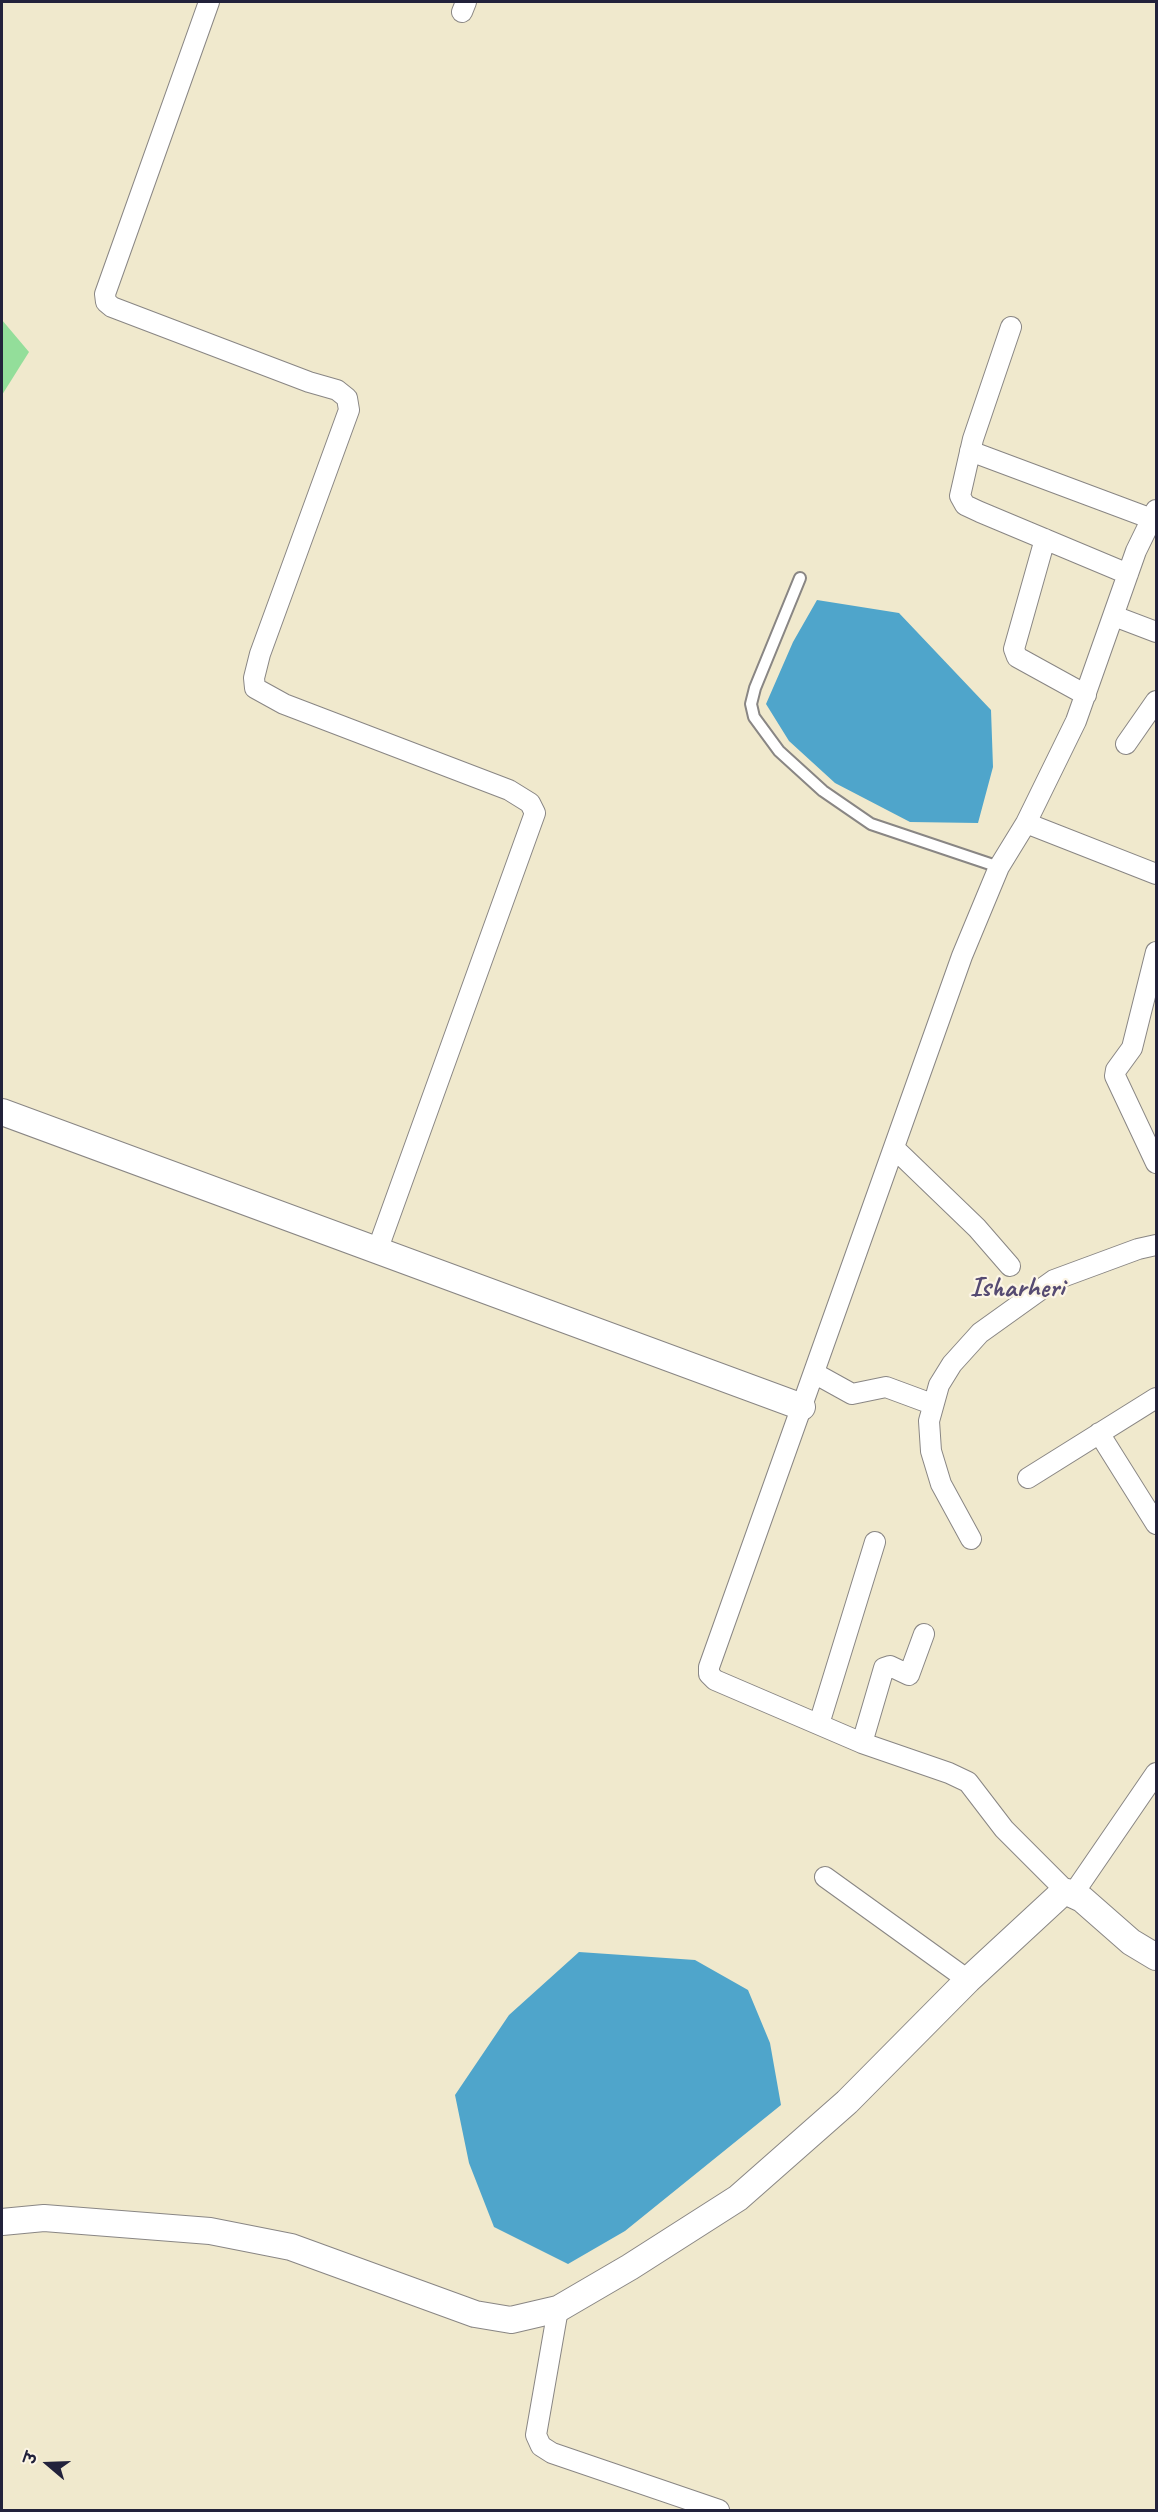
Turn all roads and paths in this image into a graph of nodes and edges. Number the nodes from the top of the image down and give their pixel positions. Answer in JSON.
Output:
{"nodes":[{"id":1,"x":209,"y":2,"type":"edge"},
{"id":2,"x":1011,"y":327,"type":"dead end"},
{"id":3,"x":970,"y":451,"type":"junction"},
{"id":4,"x":1154,"y":514,"type":"edge"},
{"id":5,"x":1045,"y":539,"type":"junction"},
{"id":6,"x":1128,"y":574,"type":"junction"},
{"id":7,"x":800,"y":578,"type":"dead end"},
{"id":8,"x":1114,"y":616,"type":"junction"},
{"id":9,"x":1156,"y":632,"type":"edge"},
{"id":10,"x":1086,"y":695,"type":"junction"},
{"id":11,"x":1156,"y":701,"type":"edge"},
{"id":12,"x":1126,"y":744,"type":"dead end"},
{"id":13,"x":1026,"y":823,"type":"junction"},
{"id":14,"x":999,"y":867,"type":"junction"},
{"id":15,"x":1156,"y":874,"type":"edge"},
{"id":16,"x":1156,"y":952,"type":"edge"},
{"id":17,"x":2,"y":1113,"type":"edge"},
{"id":18,"x":894,"y":1148,"type":"junction"},
{"id":19,"x":1156,"y":1163,"type":"edge"},
{"id":20,"x":1156,"y":1245,"type":"edge"},
{"id":21,"x":377,"y":1251,"type":"junction"},
{"id":22,"x":1010,"y":1266,"type":"dead end"},
{"id":23,"x":814,"y":1373,"type":"junction"},
{"id":24,"x":1156,"y":1398,"type":"edge"},
{"id":25,"x":932,"y":1404,"type":"junction"},
{"id":26,"x":802,"y":1407,"type":"junction"},
{"id":27,"x":1099,"y":1433,"type":"junction"},
{"id":28,"x":1028,"y":1478,"type":"dead end"},
{"id":29,"x":1156,"y":1524,"type":"edge"},
{"id":30,"x":970,"y":1539,"type":"dead end"},
{"id":31,"x":875,"y":1542,"type":"dead end"},
{"id":32,"x":924,"y":1634,"type":"dead end"},
{"id":33,"x":819,"y":1724,"type":"junction"},
{"id":34,"x":862,"y":1743,"type":"junction"},
{"id":35,"x":1156,"y":1773,"type":"edge"},
{"id":36,"x":825,"y":1877,"type":"dead end"},
{"id":37,"x":1070,"y":1893,"type":"junction"},
{"id":38,"x":1156,"y":1957,"type":"edge"},
{"id":39,"x":968,"y":1980,"type":"junction"},
{"id":40,"x":2,"y":2222,"type":"edge"},
{"id":41,"x":558,"y":2309,"type":"junction"},
{"id":42,"x":719,"y":2511,"type":"edge"}],
"edges":[{"from":1,"to":21,"type":"street"},
{"from":2,"to":3,"type":"street"},
{"from":3,"to":4,"type":"street"},
{"from":3,"to":5,"type":"street"},
{"from":4,"to":6,"type":"street"},
{"from":5,"to":6,"type":"street"},
{"from":5,"to":10,"type":"street"},
{"from":6,"to":8,"type":"street"},
{"from":7,"to":14,"type":"lane"},
{"from":8,"to":9,"type":"street"},
{"from":8,"to":10,"type":"street"},
{"from":10,"to":13,"type":"street"},
{"from":11,"to":12,"type":"street"},
{"from":13,"to":14,"type":"street"},
{"from":13,"to":15,"type":"street"},
{"from":14,"to":18,"type":"street"},
{"from":16,"to":19,"type":"street"},
{"from":17,"to":21,"type":"street"},
{"from":18,"to":22,"type":"street"},
{"from":18,"to":23,"type":"street"},
{"from":20,"to":25,"type":"street"},
{"from":21,"to":26,"type":"street"},
{"from":23,"to":25,"type":"street"},
{"from":23,"to":26,"type":"street"},
{"from":24,"to":27,"type":"street"},
{"from":25,"to":30,"type":"street"},
{"from":26,"to":33,"type":"street"},
{"from":27,"to":28,"type":"street"},
{"from":27,"to":29,"type":"street"},
{"from":31,"to":33,"type":"street"},
{"from":32,"to":34,"type":"street"},
{"from":33,"to":34,"type":"street"},
{"from":34,"to":37,"type":"street"},
{"from":35,"to":37,"type":"street"},
{"from":36,"to":39,"type":"street"},
{"from":37,"to":38,"type":"street"},
{"from":37,"to":39,"type":"street"},
{"from":39,"to":41,"type":"street"},
{"from":40,"to":41,"type":"street"},
{"from":41,"to":42,"type":"street"}]}
